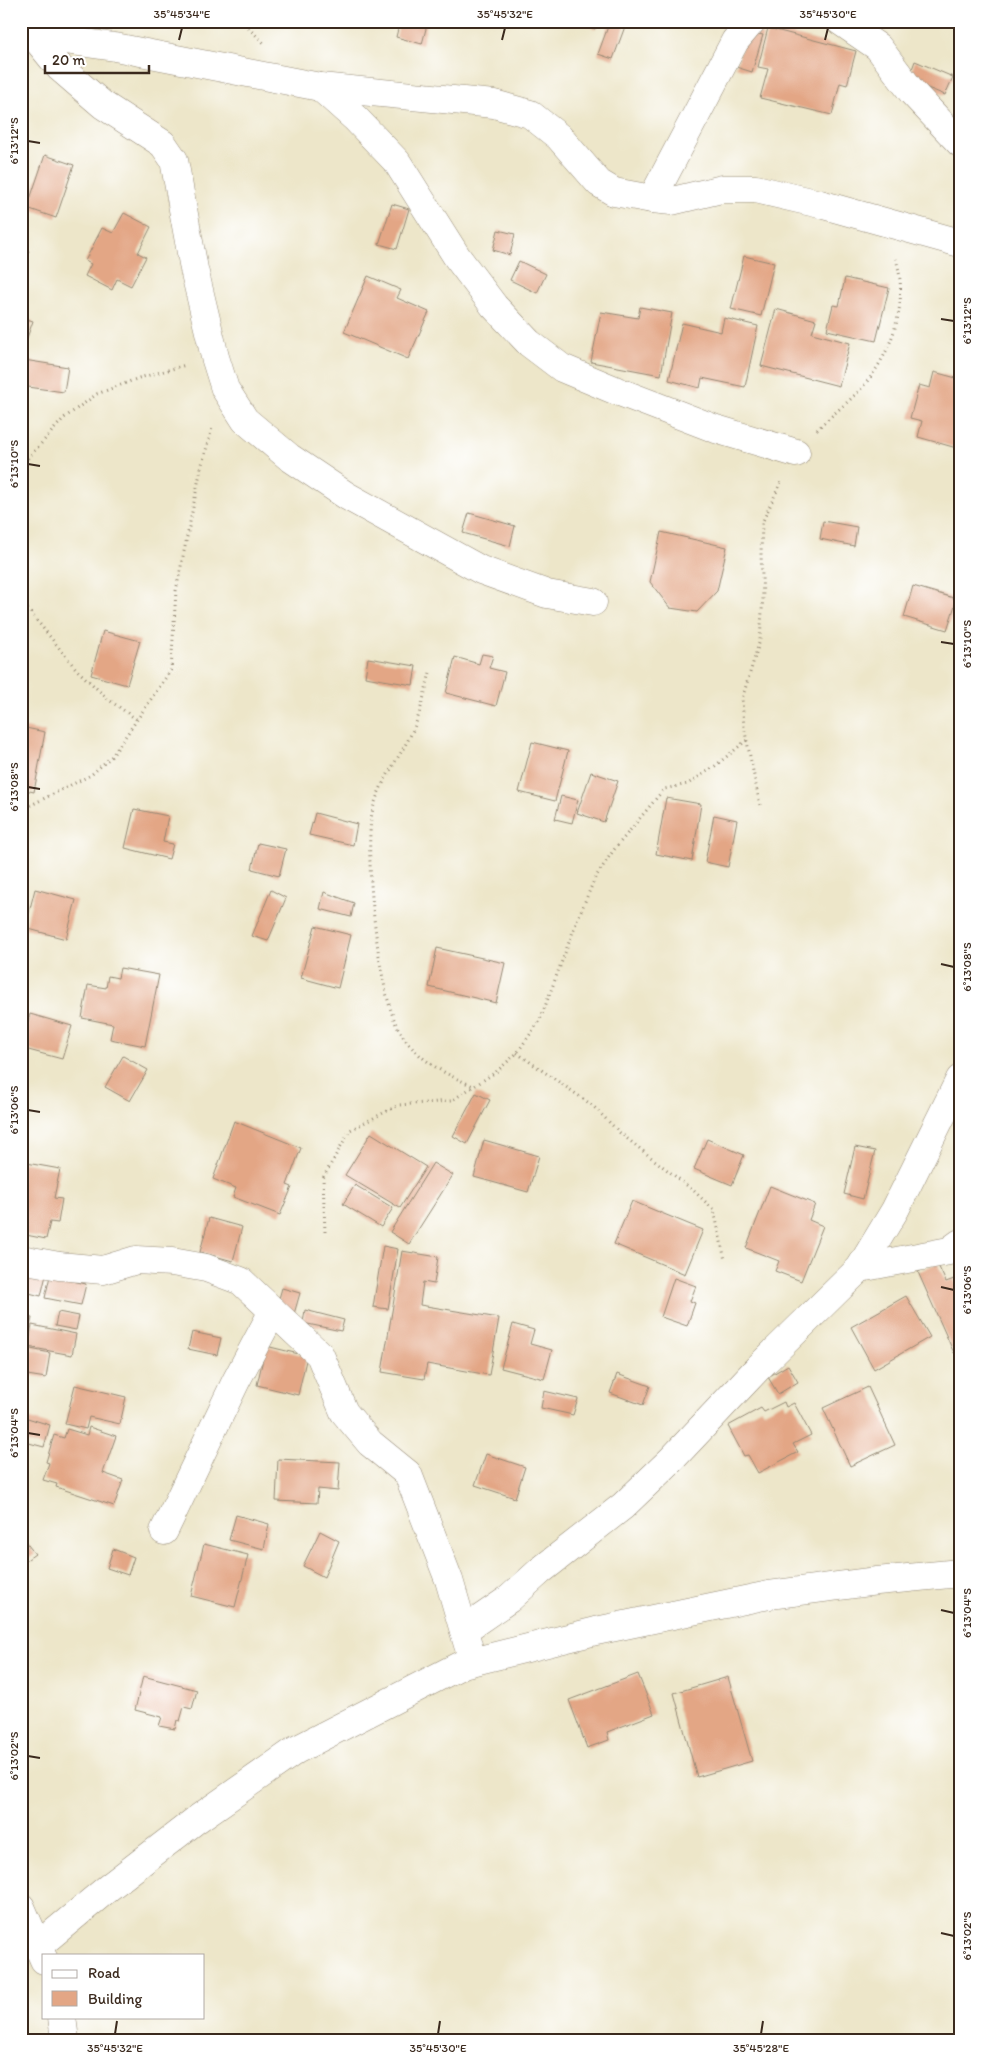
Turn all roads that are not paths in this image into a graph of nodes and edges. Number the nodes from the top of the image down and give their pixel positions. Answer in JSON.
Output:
{"nodes":[{"id":1,"x":752,"y":21,"type":"edge"},
{"id":2,"x":840,"y":21,"type":"edge"},
{"id":3,"x":28,"y":35,"type":"edge"},
{"id":4,"x":320,"y":87,"type":"junction"},
{"id":5,"x":960,"y":143,"type":"edge"},
{"id":6,"x":652,"y":199,"type":"junction"},
{"id":7,"x":960,"y":243,"type":"edge"},
{"id":8,"x":796,"y":453,"type":"road end"},
{"id":9,"x":593,"y":602,"type":"dead end"},
{"id":10,"x":960,"y":1079,"type":"edge"},
{"id":11,"x":960,"y":1243,"type":"edge"},
{"id":12,"x":21,"y":1259,"type":"edge"},
{"id":13,"x":860,"y":1268,"type":"junction"},
{"id":14,"x":273,"y":1311,"type":"junction"},
{"id":15,"x":164,"y":1530,"type":"dead end"},
{"id":16,"x":960,"y":1573,"type":"edge"},
{"id":17,"x":464,"y":1630,"type":"junction"},
{"id":18,"x":473,"y":1661,"type":"junction"},
{"id":19,"x":21,"y":1907,"type":"edge"},
{"id":20,"x":41,"y":1953,"type":"edge"},
{"id":21,"x":62,"y":2018,"type":"edge"},
{"id":22,"x":65,"y":2040,"type":"edge"}],
"edges":[{"from":1,"to":6,"type":"street"},
{"from":2,"to":5,"type":"street"},
{"from":3,"to":4,"type":"street"},
{"from":3,"to":9,"type":"street"},
{"from":4,"to":6,"type":"street"},
{"from":4,"to":8,"type":"street"},
{"from":6,"to":7,"type":"street"},
{"from":10,"to":13,"type":"street"},
{"from":11,"to":13,"type":"street"},
{"from":12,"to":14,"type":"street"},
{"from":13,"to":17,"type":"street"},
{"from":14,"to":15,"type":"street"},
{"from":14,"to":17,"type":"street"},
{"from":16,"to":18,"type":"street"},
{"from":17,"to":18,"type":"street"},
{"from":18,"to":20,"type":"street"},
{"from":19,"to":20,"type":"street"},
{"from":21,"to":22,"type":"street"}]}
